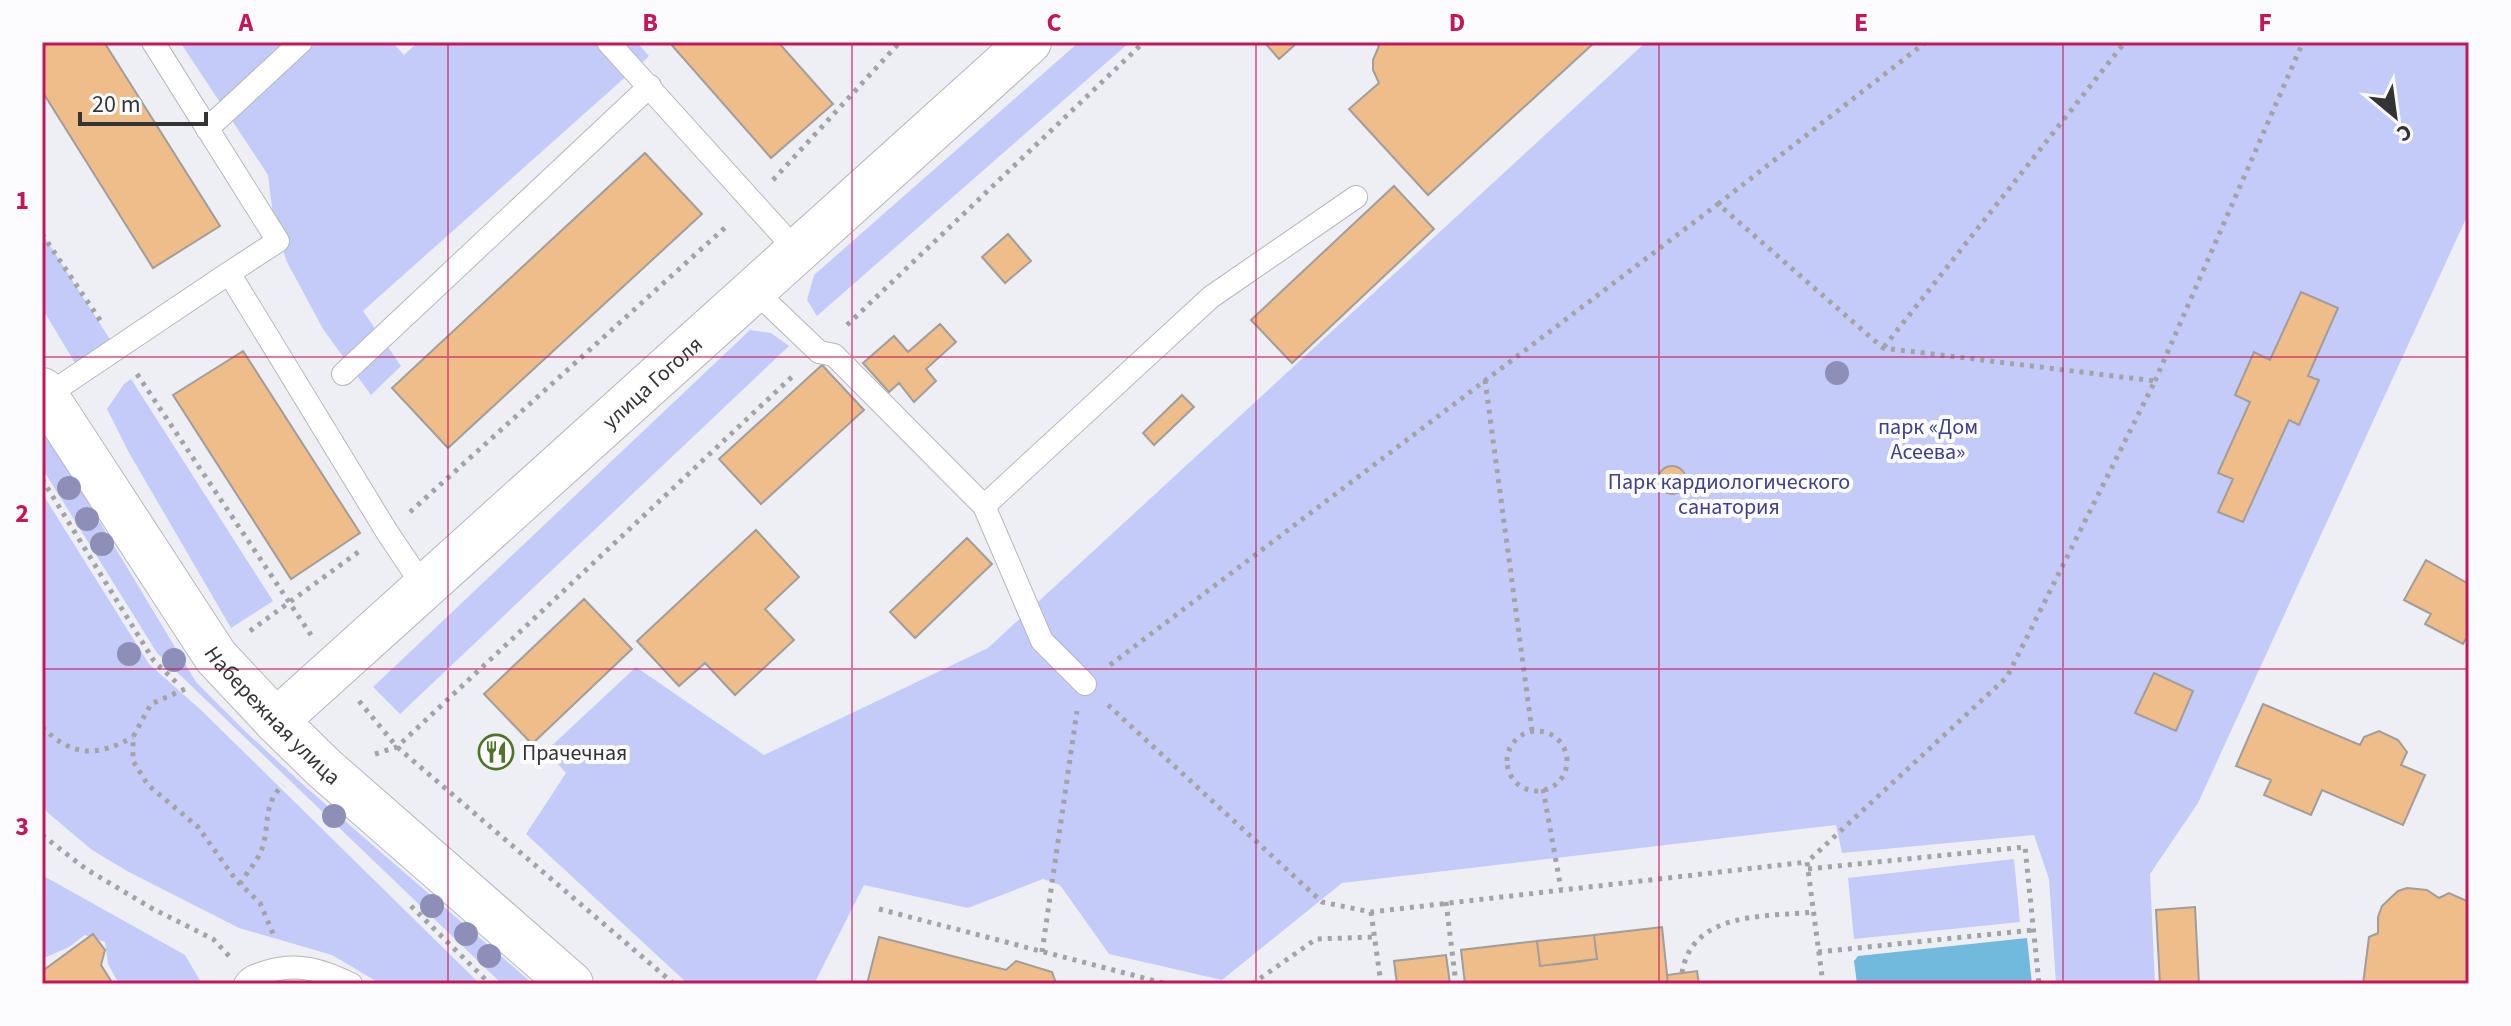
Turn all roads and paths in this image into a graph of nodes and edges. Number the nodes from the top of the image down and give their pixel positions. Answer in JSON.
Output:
{"nodes":[{"id":1,"x":153,"y":42,"type":"edge"},
{"id":2,"x":301,"y":42,"type":"edge"},
{"id":3,"x":608,"y":42,"type":"edge"},
{"id":4,"x":900,"y":42,"type":"edge"},
{"id":5,"x":1029,"y":42,"type":"edge"},
{"id":6,"x":1144,"y":42,"type":"edge"},
{"id":7,"x":1926,"y":42,"type":"edge"},
{"id":8,"x":2125,"y":42,"type":"edge"},
{"id":9,"x":2303,"y":42,"type":"edge"},
{"id":10,"x":650,"y":86,"type":"junction"},
{"id":11,"x":207,"y":129,"type":"junction"},
{"id":12,"x":1356,"y":197,"type":"dead end"},
{"id":13,"x":753,"y":203,"type":"junction"},
{"id":14,"x":1718,"y":204,"type":"junction"},
{"id":15,"x":796,"y":250,"type":"junction"},
{"id":16,"x":229,"y":273,"type":"junction"},
{"id":17,"x":753,"y":289,"type":"junction"},
{"id":18,"x":1883,"y":348,"type":"junction"},
{"id":19,"x":819,"y":352,"type":"junction"},
{"id":20,"x":343,"y":374,"type":"dead end"},
{"id":21,"x":1485,"y":380,"type":"junction"},
{"id":22,"x":2155,"y":381,"type":"junction"},
{"id":23,"x":44,"y":393,"type":"edge"},
{"id":24,"x":984,"y":506,"type":"junction"},
{"id":25,"x":387,"y":532,"type":"junction"},
{"id":26,"x":424,"y":587,"type":"junction"},
{"id":27,"x":216,"y":657,"type":"junction"},
{"id":28,"x":1083,"y":682,"type":"junction"},
{"id":29,"x":177,"y":683,"type":"dead end"},
{"id":30,"x":185,"y":689,"type":"dead end"},
{"id":31,"x":276,"y":721,"type":"junction"},
{"id":32,"x":42,"y":727,"type":"edge"},
{"id":33,"x":1532,"y":731,"type":"junction"},
{"id":34,"x":133,"y":737,"type":"junction"},
{"id":35,"x":305,"y":775,"type":"junction"},
{"id":36,"x":1543,"y":789,"type":"junction"},
{"id":37,"x":42,"y":835,"type":"edge"},
{"id":38,"x":1808,"y":866,"type":"junction"},
{"id":39,"x":240,"y":884,"type":"junction"},
{"id":40,"x":1561,"y":889,"type":"junction"},
{"id":41,"x":1446,"y":902,"type":"junction"},
{"id":42,"x":879,"y":909,"type":"dead end"},
{"id":43,"x":1371,"y":912,"type":"junction"},
{"id":44,"x":1814,"y":912,"type":"junction"},
{"id":45,"x":2033,"y":930,"type":"junction"},
{"id":46,"x":1375,"y":937,"type":"junction"},
{"id":47,"x":1042,"y":952,"type":"junction"},
{"id":48,"x":1818,"y":952,"type":"junction"},
{"id":49,"x":279,"y":968,"type":"junction"},
{"id":50,"x":1682,"y":973,"type":"dead end"},
{"id":51,"x":248,"y":981,"type":"edge"},
{"id":52,"x":351,"y":984,"type":"edge"},
{"id":53,"x":571,"y":984,"type":"edge"},
{"id":54,"x":1167,"y":984,"type":"edge"},
{"id":55,"x":1252,"y":984,"type":"edge"},
{"id":56,"x":1381,"y":984,"type":"edge"},
{"id":57,"x":1456,"y":984,"type":"edge"},
{"id":58,"x":1823,"y":984,"type":"edge"},
{"id":59,"x":2039,"y":984,"type":"edge"}],
"edges":[{"from":1,"to":11,"type":"lane"},
{"from":2,"to":11,"type":"lane"},
{"from":3,"to":10,"type":"lane"},
{"from":4,"to":13,"type":"path"},
{"from":5,"to":15,"type":"street","name":"улица Гоголя"},
{"from":6,"to":19,"type":"path"},
{"from":7,"to":14,"type":"path"},
{"from":8,"to":18,"type":"path"},
{"from":9,"to":22,"type":"path"},
{"from":10,"to":13,"type":"lane"},
{"from":10,"to":20,"type":"lane"},
{"from":11,"to":16,"type":"lane"},
{"from":12,"to":24,"type":"lane"},
{"from":13,"to":15,"type":"lane"},
{"from":13,"to":25,"type":"path"},
{"from":14,"to":18,"type":"path"},
{"from":14,"to":21,"type":"path"},
{"from":15,"to":17,"type":"street","name":"улица Гоголя"},
{"from":16,"to":23,"type":"lane"},
{"from":16,"to":25,"type":"lane"},
{"from":17,"to":19,"type":"lane"},
{"from":17,"to":26,"type":"street","name":"улица Гоголя"},
{"from":18,"to":22,"type":"path"},
{"from":19,"to":24,"type":"lane"},
{"from":19,"to":35,"type":"path"},
{"from":21,"to":28,"type":"path"},
{"from":21,"to":33,"type":"path"},
{"from":22,"to":38,"type":"path"},
{"from":23,"to":27,"type":"street","name":"Набережная улица"},
{"from":24,"to":28,"type":"lane"},
{"from":25,"to":26,"type":"lane"},
{"from":25,"to":27,"type":"path"},
{"from":26,"to":31,"type":"street","name":"улица Гоголя"},
{"from":27,"to":29,"type":"path"},
{"from":27,"to":31,"type":"street","name":"Набережная улица"},
{"from":28,"to":43,"type":"path"},
{"from":28,"to":47,"type":"path"},
{"from":30,"to":34,"type":"path"},
{"from":31,"to":35,"type":"street","name":"Набережная улица"},
{"from":32,"to":34,"type":"path"},
{"from":33,"to":36,"type":"path"},
{"from":33,"to":36,"type":"path"},
{"from":34,"to":39,"type":"path"},
{"from":35,"to":39,"type":"path"},
{"from":35,"to":53,"type":"street","name":"Набережная улица"},
{"from":36,"to":40,"type":"path"},
{"from":37,"to":51,"type":"path"},
{"from":38,"to":40,"type":"path"},
{"from":38,"to":44,"type":"path"},
{"from":38,"to":45,"type":"path"},
{"from":39,"to":49,"type":"path"},
{"from":40,"to":41,"type":"path"},
{"from":41,"to":43,"type":"path"},
{"from":41,"to":57,"type":"path"},
{"from":42,"to":47,"type":"path"},
{"from":43,"to":46,"type":"path"},
{"from":44,"to":48,"type":"path"},
{"from":44,"to":50,"type":"path"},
{"from":45,"to":48,"type":"path"},
{"from":45,"to":59,"type":"path"},
{"from":46,"to":55,"type":"path"},
{"from":46,"to":56,"type":"path"},
{"from":47,"to":54,"type":"path"},
{"from":48,"to":58,"type":"path"},
{"from":49,"to":51,"type":"lane"},
{"from":49,"to":52,"type":"lane"}]}
